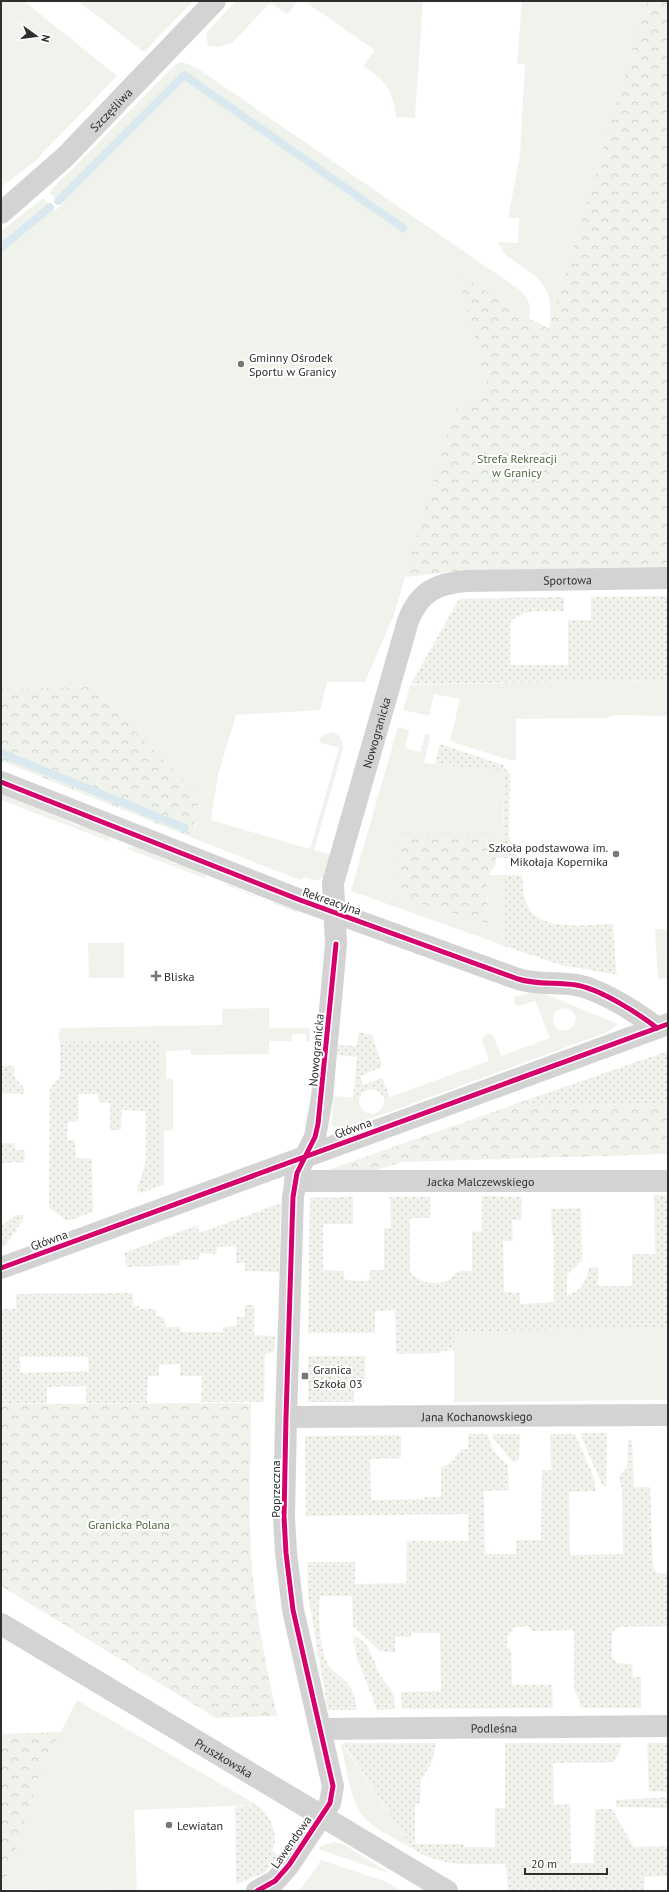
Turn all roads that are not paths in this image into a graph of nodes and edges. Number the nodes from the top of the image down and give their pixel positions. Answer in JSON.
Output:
{"nodes":[{"id":1,"x":215,"y":1,"type":"edge"},
{"id":2,"x":1,"y":213,"type":"edge"},
{"id":3,"x":668,"y":578,"type":"edge"},
{"id":4,"x":467,"y":581,"type":"joint"},
{"id":5,"x":1,"y":782,"type":"edge"},
{"id":6,"x":334,"y":912,"type":"junction"},
{"id":7,"x":662,"y":1026,"type":"edge"},
{"id":8,"x":306,"y":1156,"type":"junction"},
{"id":9,"x":295,"y":1181,"type":"junction"},
{"id":10,"x":668,"y":1181,"type":"edge"},
{"id":11,"x":1,"y":1268,"type":"edge"},
{"id":12,"x":668,"y":1415,"type":"edge"},
{"id":13,"x":286,"y":1417,"type":"junction"},
{"id":14,"x":1,"y":1624,"type":"edge"},
{"id":15,"x":668,"y":1726,"type":"edge"},
{"id":16,"x":320,"y":1729,"type":"junction"},
{"id":17,"x":321,"y":1817,"type":"junction"},
{"id":18,"x":257,"y":1891,"type":"edge"},
{"id":19,"x":447,"y":1891,"type":"edge"}],
"edges":[{"from":1,"to":2,"type":"street","name":"Szczęśliwa"},
{"from":3,"to":4,"type":"street","name":"Sportowa"},
{"from":4,"to":6,"type":"street","name":"Nowogranicka"},
{"from":5,"to":6,"type":"street","name":"Rekreacyjna"},
{"from":6,"to":7,"type":"street","name":"Rekreacyjna"},
{"from":6,"to":8,"type":"street","name":"Nowogranicka"},
{"from":7,"to":8,"type":"street","name":"Główna"},
{"from":8,"to":9,"type":"street","name":"Poprzeczna"},
{"from":8,"to":11,"type":"street","name":"Główna"},
{"from":9,"to":10,"type":"street","name":"Jacka Malczewskiego"},
{"from":9,"to":13,"type":"street","name":"Poprzeczna"},
{"from":12,"to":13,"type":"street","name":"Jana Kochanowskiego"},
{"from":13,"to":16,"type":"street","name":"Poprzeczna"},
{"from":14,"to":17,"type":"street","name":"Pruszkowska"},
{"from":15,"to":16,"type":"street","name":"Podleśna"},
{"from":16,"to":17,"type":"street","name":"Poprzeczna"},
{"from":17,"to":18,"type":"street","name":"Lawendowa"},
{"from":17,"to":19,"type":"street","name":"Pruszkowska"}]}
